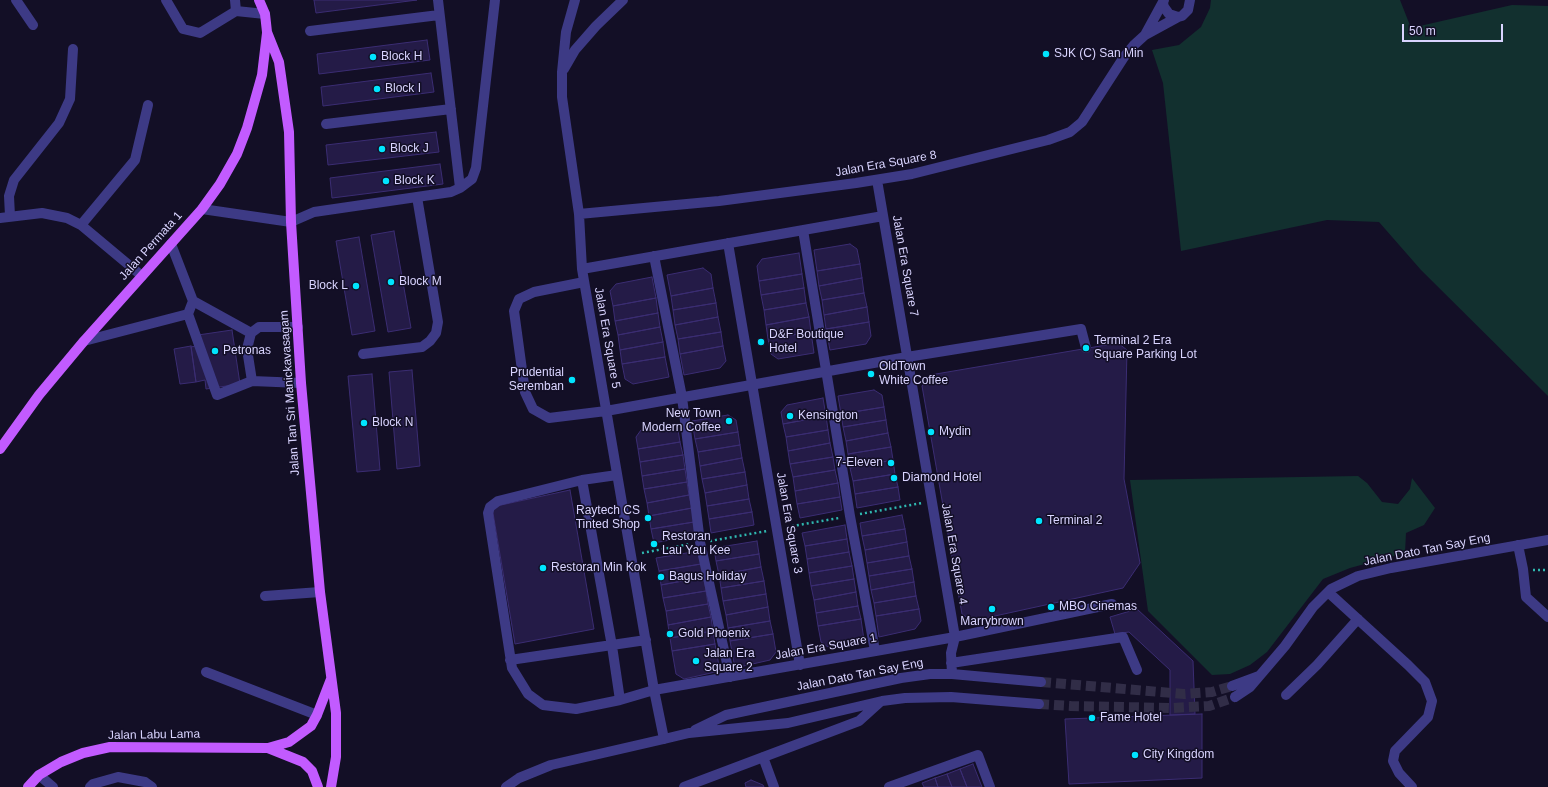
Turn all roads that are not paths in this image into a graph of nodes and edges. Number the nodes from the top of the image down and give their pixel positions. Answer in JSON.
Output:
{"nodes":[{"id":1,"x":16,"y":0,"type":"edge"},
{"id":2,"x":166,"y":0,"type":"edge"},
{"id":3,"x":235,"y":0,"type":"edge"},
{"id":4,"x":259,"y":0,"type":"edge"},
{"id":5,"x":438,"y":0,"type":"edge"},
{"id":6,"x":495,"y":0,"type":"edge"},
{"id":7,"x":575,"y":0,"type":"edge"},
{"id":8,"x":623,"y":0,"type":"edge"},
{"id":9,"x":1190,"y":0,"type":"edge"},
{"id":10,"x":1164,"y":1,"type":"edge"},
{"id":11,"x":236,"y":11,"type":"junction"},
{"id":12,"x":264,"y":14,"type":"junction"},
{"id":13,"x":439,"y":14,"type":"junction"},
{"id":14,"x":1178,"y":17,"type":"junction"},
{"id":15,"x":33,"y":25,"type":"dead end"},
{"id":16,"x":310,"y":31,"type":"dead end"},
{"id":17,"x":267,"y":32,"type":"junction"},
{"id":18,"x":1145,"y":35,"type":"junction"},
{"id":19,"x":73,"y":49,"type":"dead end"},
{"id":20,"x":562,"y":72,"type":"junction"},
{"id":21,"x":148,"y":105,"type":"dead end"},
{"id":22,"x":451,"y":109,"type":"junction"},
{"id":23,"x":326,"y":124,"type":"dead end"},
{"id":24,"x":877,"y":180,"type":"junction"},
{"id":25,"x":460,"y":188,"type":"junction"},
{"id":26,"x":417,"y":197,"type":"junction"},
{"id":27,"x":202,"y":209,"type":"junction"},
{"id":28,"x":579,"y":214,"type":"junction"},
{"id":29,"x":883,"y":216,"type":"junction"},
{"id":30,"x":5,"y":217,"type":"edge"},
{"id":31,"x":291,"y":222,"type":"junction"},
{"id":32,"x":81,"y":225,"type":"junction"},
{"id":33,"x":803,"y":230,"type":"junction"},
{"id":34,"x":728,"y":243,"type":"junction"},
{"id":35,"x":171,"y":244,"type":"junction"},
{"id":36,"x":654,"y":256,"type":"junction"},
{"id":37,"x":582,"y":269,"type":"junction"},
{"id":38,"x":142,"y":276,"type":"junction"},
{"id":39,"x":584,"y":282,"type":"junction"},
{"id":40,"x":193,"y":301,"type":"junction"},
{"id":41,"x":188,"y":314,"type":"junction"},
{"id":42,"x":298,"y":327,"type":"junction"},
{"id":43,"x":251,"y":333,"type":"junction"},
{"id":44,"x":84,"y":341,"type":"junction"},
{"id":45,"x":1086,"y":348,"type":"dead end"},
{"id":46,"x":362,"y":354,"type":"dead end"},
{"id":47,"x":907,"y":357,"type":"junction"},
{"id":48,"x":827,"y":372,"type":"junction"},
{"id":49,"x":252,"y":381,"type":"junction"},
{"id":50,"x":301,"y":383,"type":"junction"},
{"id":51,"x":752,"y":385,"type":"junction"},
{"id":52,"x":682,"y":397,"type":"junction"},
{"id":53,"x":606,"y":411,"type":"junction"},
{"id":54,"x":0,"y":449,"type":"edge"},
{"id":55,"x":617,"y":475,"type":"junction"},
{"id":56,"x":582,"y":480,"type":"junction"},
{"id":57,"x":1548,"y":540,"type":"edge"},
{"id":58,"x":1518,"y":545,"type":"junction"},
{"id":59,"x":320,"y":592,"type":"junction"},
{"id":60,"x":1328,"y":592,"type":"junction"},
{"id":61,"x":265,"y":596,"type":"dead end"},
{"id":62,"x":1112,"y":604,"type":"dead end"},
{"id":63,"x":1548,"y":617,"type":"edge"},
{"id":64,"x":1358,"y":620,"type":"junction"},
{"id":65,"x":955,"y":637,"type":"junction"},
{"id":66,"x":646,"y":640,"type":"junction"},
{"id":67,"x":612,"y":646,"type":"junction"},
{"id":68,"x":875,"y":651,"type":"junction"},
{"id":69,"x":510,"y":660,"type":"junction"},
{"id":70,"x":952,"y":663,"type":"junction"},
{"id":71,"x":800,"y":665,"type":"junction"},
{"id":72,"x":1137,"y":670,"type":"dead end"},
{"id":73,"x":206,"y":672,"type":"dead end"},
{"id":74,"x":952,"y":674,"type":"junction"},
{"id":75,"x":1259,"y":676,"type":"junction"},
{"id":76,"x":332,"y":677,"type":"junction"},
{"id":77,"x":730,"y":677,"type":"junction"},
{"id":78,"x":1041,"y":682,"type":"tunnel mouth"},
{"id":79,"x":1232,"y":686,"type":"tunnel mouth"},
{"id":80,"x":654,"y":690,"type":"junction"},
{"id":81,"x":1286,"y":695,"type":"dead end"},
{"id":82,"x":1235,"y":697,"type":"tunnel mouth"},
{"id":83,"x":620,"y":700,"type":"junction"},
{"id":84,"x":882,"y":701,"type":"junction"},
{"id":85,"x":1040,"y":704,"type":"tunnel mouth"},
{"id":86,"x":317,"y":715,"type":"junction"},
{"id":87,"x":689,"y":733,"type":"junction"},
{"id":88,"x":664,"y":739,"type":"junction"},
{"id":89,"x":268,"y":748,"type":"junction"},
{"id":90,"x":763,"y":757,"type":"junction"},
{"id":91,"x":40,"y":775,"type":"junction"},
{"id":92,"x":28,"y":787,"type":"edge"},
{"id":93,"x":53,"y":787,"type":"edge"},
{"id":94,"x":90,"y":787,"type":"edge"},
{"id":95,"x":152,"y":787,"type":"edge"},
{"id":96,"x":318,"y":787,"type":"edge"},
{"id":97,"x":331,"y":787,"type":"edge"},
{"id":98,"x":506,"y":787,"type":"edge"},
{"id":99,"x":684,"y":787,"type":"edge"},
{"id":100,"x":774,"y":787,"type":"edge"},
{"id":101,"x":889,"y":787,"type":"edge"},
{"id":102,"x":990,"y":787,"type":"edge"},
{"id":103,"x":1412,"y":787,"type":"edge"}],
"edges":[{"from":1,"to":15,"type":"street"},
{"from":2,"to":11,"type":"street"},
{"from":3,"to":11,"type":"street"},
{"from":4,"to":12,"type":"main road","name":"Jalan Tan Sri Manickavasagam"},
{"from":5,"to":13,"type":"street"},
{"from":6,"to":25,"type":"street"},
{"from":7,"to":20,"type":"street","name":"Jalan Era Square 5"},
{"from":8,"to":20,"type":"street"},
{"from":9,"to":14,"type":"street","name":"Jalan Era Square 8"},
{"from":10,"to":14,"type":"street","name":"Jalan Era Square 8"},
{"from":10,"to":18,"type":"street","name":"Jalan Era Square 8"},
{"from":11,"to":12,"type":"street"},
{"from":12,"to":17,"type":"main road","name":"Jalan Tan Sri Manickavasagam"},
{"from":13,"to":16,"type":"street"},
{"from":13,"to":22,"type":"street"},
{"from":14,"to":18,"type":"street","name":"Jalan Era Square 8"},
{"from":17,"to":27,"type":"main road","name":"Jalan Permata 1"},
{"from":17,"to":31,"type":"main road","name":"Jalan Tan Sri Manickavasagam"},
{"from":18,"to":24,"type":"street","name":"Jalan Era Square 8"},
{"from":19,"to":30,"type":"street"},
{"from":20,"to":28,"type":"street","name":"Jalan Era Square 5"},
{"from":21,"to":32,"type":"street"},
{"from":22,"to":23,"type":"street"},
{"from":22,"to":25,"type":"street"},
{"from":24,"to":28,"type":"street","name":"Jalan Era Square 8"},
{"from":24,"to":29,"type":"street","name":"Jalan Era Square 7"},
{"from":25,"to":26,"type":"street"},
{"from":26,"to":31,"type":"street"},
{"from":26,"to":46,"type":"street"},
{"from":27,"to":31,"type":"street"},
{"from":27,"to":35,"type":"main road","name":"Jalan Permata 1"},
{"from":28,"to":37,"type":"street","name":"Jalan Era Square 5"},
{"from":29,"to":33,"type":"street"},
{"from":29,"to":47,"type":"street","name":"Jalan Era Square 7"},
{"from":30,"to":32,"type":"street"},
{"from":31,"to":42,"type":"main road","name":"Jalan Tan Sri Manickavasagam"},
{"from":32,"to":38,"type":"street"},
{"from":33,"to":34,"type":"street"},
{"from":33,"to":48,"type":"street"},
{"from":34,"to":36,"type":"street"},
{"from":34,"to":51,"type":"street","name":"Jalan Era Square 3"},
{"from":35,"to":38,"type":"main road","name":"Jalan Permata 1"},
{"from":35,"to":40,"type":"street"},
{"from":36,"to":37,"type":"street"},
{"from":36,"to":52,"type":"street"},
{"from":37,"to":39,"type":"street","name":"Jalan Era Square 5"},
{"from":38,"to":44,"type":"main road","name":"Jalan Permata 1"},
{"from":39,"to":53,"type":"street","name":"Jalan Era Square 5"},
{"from":39,"to":53,"type":"street"},
{"from":40,"to":41,"type":"street"},
{"from":40,"to":43,"type":"street"},
{"from":41,"to":44,"type":"street"},
{"from":41,"to":49,"type":"street"},
{"from":42,"to":43,"type":"street"},
{"from":42,"to":50,"type":"main road","name":"Jalan Tan Sri Manickavasagam"},
{"from":43,"to":49,"type":"street"},
{"from":44,"to":54,"type":"main road","name":"Jalan Permata 1"},
{"from":45,"to":47,"type":"street"},
{"from":47,"to":48,"type":"street"},
{"from":47,"to":65,"type":"street","name":"Jalan Era Square 4"},
{"from":48,"to":51,"type":"street"},
{"from":48,"to":68,"type":"street"},
{"from":49,"to":50,"type":"street"},
{"from":50,"to":59,"type":"main road","name":"Jalan Tan Sri Manickavasagam"},
{"from":51,"to":52,"type":"street"},
{"from":51,"to":71,"type":"street","name":"Jalan Era Square 3"},
{"from":52,"to":53,"type":"street"},
{"from":52,"to":77,"type":"street"},
{"from":53,"to":55,"type":"street"},
{"from":55,"to":56,"type":"street"},
{"from":55,"to":66,"type":"street"},
{"from":56,"to":67,"type":"street"},
{"from":56,"to":69,"type":"street","name":"Jalan Era Square 1"},
{"from":57,"to":58,"type":"street","name":"Jalan Dato Tan Say Eng"},
{"from":58,"to":60,"type":"street","name":"Jalan Dato Tan Say Eng"},
{"from":58,"to":63,"type":"street"},
{"from":59,"to":61,"type":"street"},
{"from":59,"to":76,"type":"main road","name":"Jalan Tan Sri Manickavasagam"},
{"from":60,"to":64,"type":"street"},
{"from":60,"to":75,"type":"street","name":"Jalan Dato Tan Say Eng"},
{"from":62,"to":65,"type":"street","name":"Jalan Era Square 1"},
{"from":64,"to":81,"type":"street"},
{"from":64,"to":103,"type":"street"},
{"from":65,"to":68,"type":"street","name":"Jalan Era Square 1"},
{"from":65,"to":70,"type":"street"},
{"from":66,"to":67,"type":"street"},
{"from":66,"to":80,"type":"street"},
{"from":67,"to":69,"type":"street"},
{"from":67,"to":83,"type":"street"},
{"from":68,"to":71,"type":"street","name":"Jalan Era Square 1"},
{"from":69,"to":83,"type":"street","name":"Jalan Era Square 1"},
{"from":70,"to":72,"type":"street"},
{"from":70,"to":74,"type":"street"},
{"from":71,"to":77,"type":"street","name":"Jalan Era Square 1"},
{"from":73,"to":86,"type":"street"},
{"from":74,"to":78,"type":"street","name":"Jalan Dato Tan Say Eng"},
{"from":74,"to":87,"type":"street","name":"Jalan Dato Tan Say Eng"},
{"from":75,"to":79,"type":"street","name":"Jalan Dato Tan Say Eng"},
{"from":75,"to":82,"type":"street","name":"Jalan Dato Tan Say Eng"},
{"from":76,"to":86,"type":"main road","name":"Jalan Labu Lama"},
{"from":76,"to":97,"type":"main road","name":"Jalan Tan Sri Manickavasagam"},
{"from":77,"to":80,"type":"street","name":"Jalan Era Square 1"},
{"from":80,"to":83,"type":"street","name":"Jalan Era Square 1"},
{"from":80,"to":88,"type":"street"},
{"from":84,"to":85,"type":"street","name":"Jalan Dato Tan Say Eng"},
{"from":84,"to":87,"type":"street","name":"Jalan Dato Tan Say Eng"},
{"from":84,"to":90,"type":"street"},
{"from":86,"to":89,"type":"main road","name":"Jalan Labu Lama"},
{"from":87,"to":88,"type":"street","name":"Jalan Dato Tan Say Eng"},
{"from":88,"to":98,"type":"street","name":"Jalan Dato Tan Say Eng"},
{"from":89,"to":91,"type":"main road","name":"Jalan Labu Lama"},
{"from":89,"to":96,"type":"main road","name":"Jalan Labu Lama"},
{"from":90,"to":99,"type":"street"},
{"from":90,"to":100,"type":"street"},
{"from":91,"to":92,"type":"main road","name":"Jalan Labu Lama"},
{"from":91,"to":93,"type":"street"},
{"from":94,"to":95,"type":"street"},
{"from":101,"to":102,"type":"street"}]}
